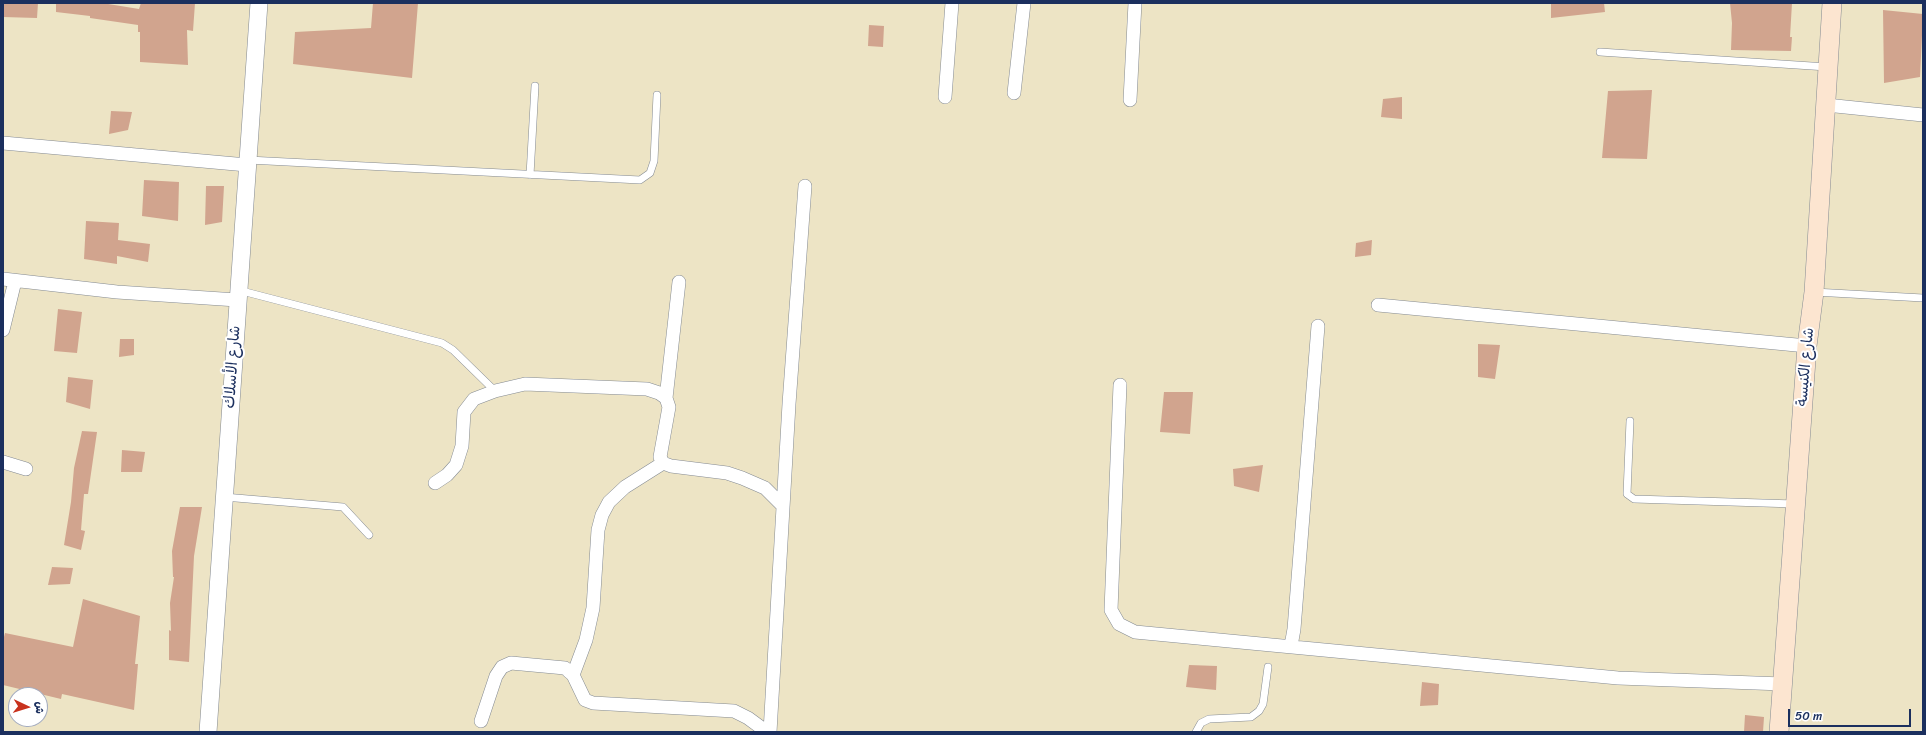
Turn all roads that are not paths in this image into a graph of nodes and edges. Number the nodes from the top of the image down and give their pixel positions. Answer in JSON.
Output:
{"nodes":[{"id":1,"x":259,"y":3,"type":"edge"},
{"id":2,"x":952,"y":3,"type":"edge"},
{"id":3,"x":1024,"y":3,"type":"edge"},
{"id":4,"x":1135,"y":3,"type":"edge"},
{"id":5,"x":1832,"y":3,"type":"edge"},
{"id":6,"x":1600,"y":52,"type":"dead end"},
{"id":7,"x":1829,"y":67,"type":"junction"},
{"id":8,"x":535,"y":86,"type":"dead end"},
{"id":9,"x":1014,"y":93,"type":"dead end"},
{"id":10,"x":657,"y":95,"type":"dead end"},
{"id":11,"x":945,"y":97,"type":"dead end"},
{"id":12,"x":1130,"y":100,"type":"dead end"},
{"id":13,"x":1826,"y":105,"type":"junction"},
{"id":14,"x":1923,"y":115,"type":"edge"},
{"id":15,"x":3,"y":143,"type":"edge"},
{"id":16,"x":247,"y":163,"type":"junction"},
{"id":17,"x":530,"y":175,"type":"junction"},
{"id":18,"x":805,"y":186,"type":"dead end"},
{"id":19,"x":9,"y":280,"type":"edge"},
{"id":20,"x":679,"y":282,"type":"dead end"},
{"id":21,"x":1814,"y":292,"type":"junction"},
{"id":22,"x":238,"y":295,"type":"junction"},
{"id":23,"x":1923,"y":298,"type":"edge"},
{"id":24,"x":1378,"y":305,"type":"dead end"},
{"id":25,"x":1318,"y":326,"type":"dead end"},
{"id":26,"x":3,"y":330,"type":"edge"},
{"id":27,"x":1807,"y":346,"type":"junction"},
{"id":28,"x":1120,"y":385,"type":"dead end"},
{"id":29,"x":495,"y":391,"type":"junction"},
{"id":30,"x":666,"y":398,"type":"junction"},
{"id":31,"x":1630,"y":421,"type":"dead end"},
{"id":32,"x":3,"y":462,"type":"edge"},
{"id":33,"x":663,"y":464,"type":"junction"},
{"id":34,"x":26,"y":469,"type":"dead end"},
{"id":35,"x":435,"y":483,"type":"dead end"},
{"id":36,"x":224,"y":497,"type":"junction"},
{"id":37,"x":1796,"y":504,"type":"junction"},
{"id":38,"x":783,"y":506,"type":"junction"},
{"id":39,"x":369,"y":535,"type":"dead end"},
{"id":40,"x":1291,"y":646,"type":"junction"},
{"id":41,"x":1268,"y":667,"type":"dead end"},
{"id":42,"x":573,"y":675,"type":"junction"},
{"id":43,"x":1783,"y":684,"type":"junction"},
{"id":44,"x":481,"y":721,"type":"dead end"},
{"id":45,"x":208,"y":732,"type":"edge"},
{"id":46,"x":769,"y":732,"type":"edge"},
{"id":47,"x":1196,"y":732,"type":"edge"},
{"id":48,"x":1779,"y":732,"type":"edge"}],
"edges":[{"from":1,"to":16,"type":"street","name":"شارع الأسلاك"},
{"from":2,"to":11,"type":"street"},
{"from":3,"to":9,"type":"street"},
{"from":4,"to":12,"type":"street"},
{"from":5,"to":7,"type":"main road","name":"شارع الكنيسة"},
{"from":6,"to":7,"type":"lane"},
{"from":7,"to":13,"type":"main road","name":"شارع الكنيسة"},
{"from":8,"to":17,"type":"lane"},
{"from":10,"to":17,"type":"lane"},
{"from":13,"to":14,"type":"street"},
{"from":13,"to":21,"type":"main road","name":"شارع الكنيسة"},
{"from":15,"to":16,"type":"street"},
{"from":16,"to":17,"type":"lane"},
{"from":16,"to":22,"type":"street","name":"شارع الأسلاك"},
{"from":18,"to":38,"type":"street"},
{"from":19,"to":22,"type":"street"},
{"from":19,"to":26,"type":"street"},
{"from":20,"to":30,"type":"street"},
{"from":21,"to":23,"type":"lane"},
{"from":21,"to":27,"type":"main road","name":"شارع الكنيسة"},
{"from":22,"to":29,"type":"lane"},
{"from":22,"to":36,"type":"street","name":"شارع الأسلاك"},
{"from":24,"to":27,"type":"street"},
{"from":25,"to":40,"type":"street"},
{"from":27,"to":37,"type":"main road","name":"شارع الكنيسة"},
{"from":28,"to":40,"type":"street"},
{"from":29,"to":30,"type":"street"},
{"from":29,"to":35,"type":"street"},
{"from":30,"to":33,"type":"street"},
{"from":31,"to":37,"type":"lane"},
{"from":32,"to":34,"type":"street"},
{"from":33,"to":38,"type":"street"},
{"from":33,"to":42,"type":"street"},
{"from":36,"to":39,"type":"lane"},
{"from":36,"to":45,"type":"street","name":"شارع الأسلاك"},
{"from":37,"to":43,"type":"main road","name":"شارع الكنيسة"},
{"from":38,"to":46,"type":"street"},
{"from":40,"to":43,"type":"street"},
{"from":41,"to":47,"type":"lane"},
{"from":42,"to":44,"type":"street"},
{"from":42,"to":46,"type":"street"},
{"from":43,"to":48,"type":"main road","name":"شارع الكنيسة"}]}
